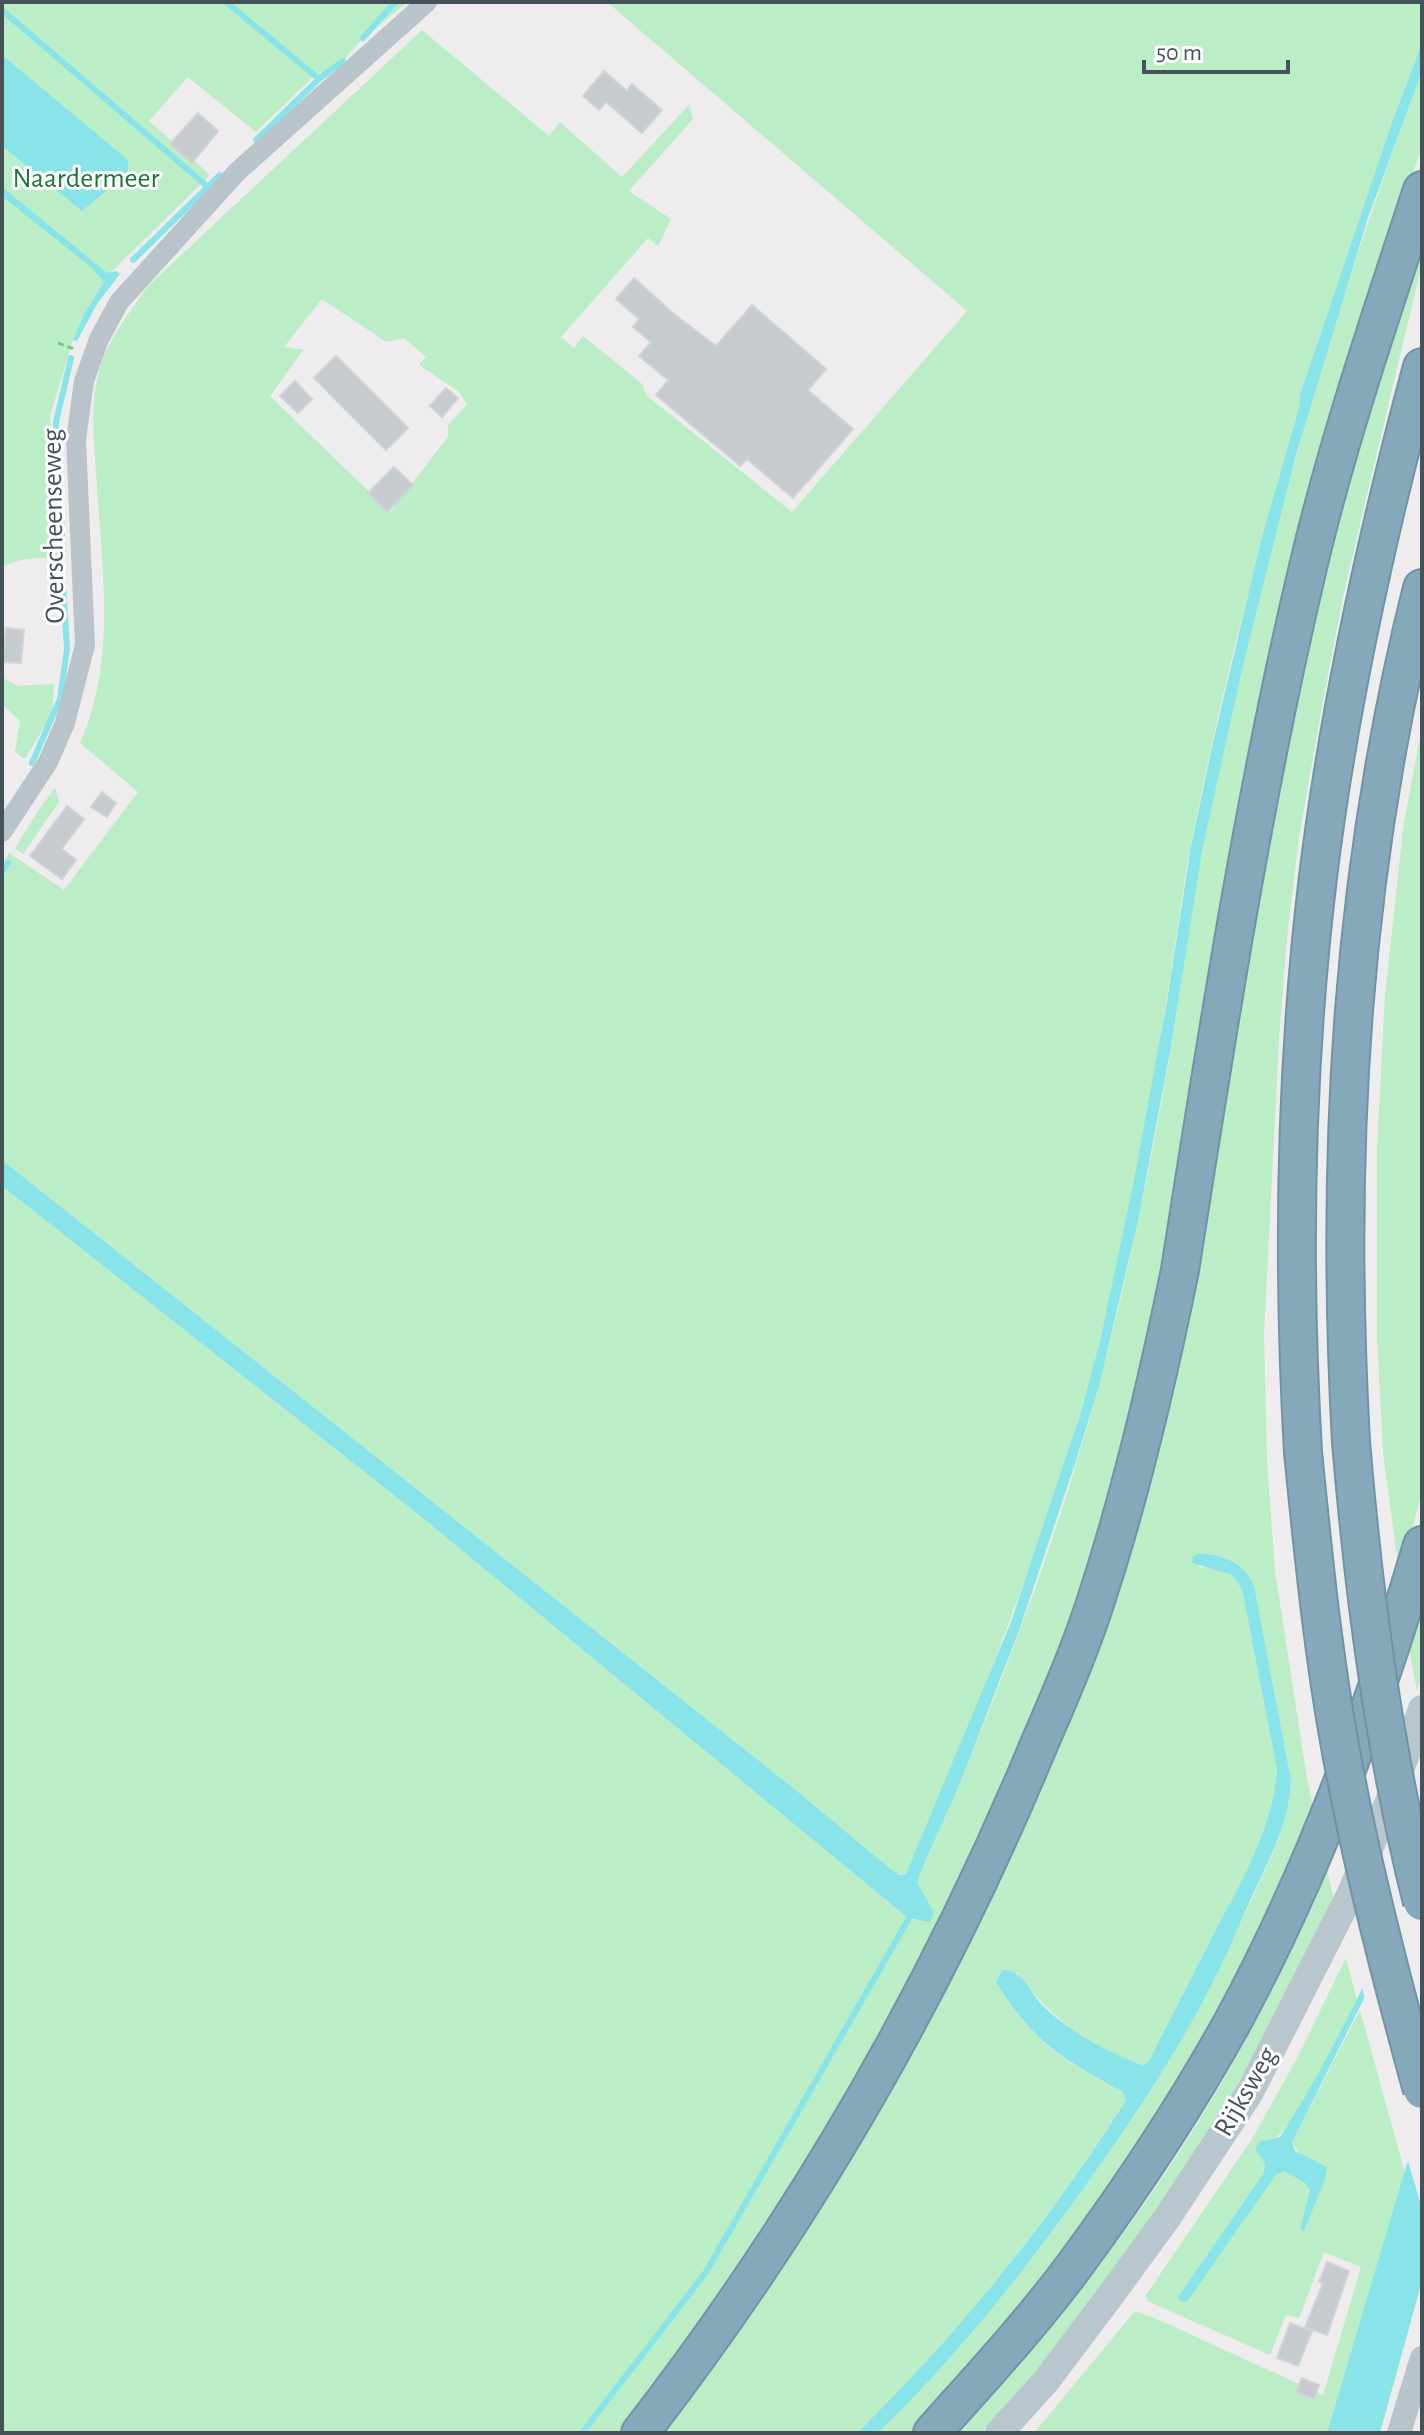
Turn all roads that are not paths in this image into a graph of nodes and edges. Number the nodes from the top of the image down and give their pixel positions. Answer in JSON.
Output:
{"nodes":[{"id":1,"x":427,"y":2,"type":"edge"},
{"id":2,"x":1422,"y":190,"type":"edge"},
{"id":3,"x":1422,"y":367,"type":"edge"},
{"id":4,"x":1422,"y":588,"type":"edge"},
{"id":5,"x":2,"y":832,"type":"edge"},
{"id":6,"x":1422,"y":1545,"type":"edge"},
{"id":7,"x":1422,"y":1709,"type":"edge"},
{"id":8,"x":1422,"y":1902,"type":"edge"},
{"id":9,"x":1422,"y":2090,"type":"edge"},
{"id":10,"x":1422,"y":2358,"type":"edge"},
{"id":11,"x":640,"y":2433,"type":"edge"},
{"id":12,"x":932,"y":2433,"type":"edge"},
{"id":13,"x":999,"y":2433,"type":"edge"},
{"id":14,"x":1399,"y":2433,"type":"edge"}],
"edges":[{"from":1,"to":5,"type":"street","name":"Overscheenseweg"},
{"from":2,"to":11,"type":"highway"},
{"from":3,"to":9,"type":"highway","bridge":true},
{"from":4,"to":8,"type":"highway","bridge":true},
{"from":6,"to":12,"type":"highway"},
{"from":7,"to":13,"type":"main road","name":"Rijksweg"},
{"from":10,"to":14,"type":"street"}]}
